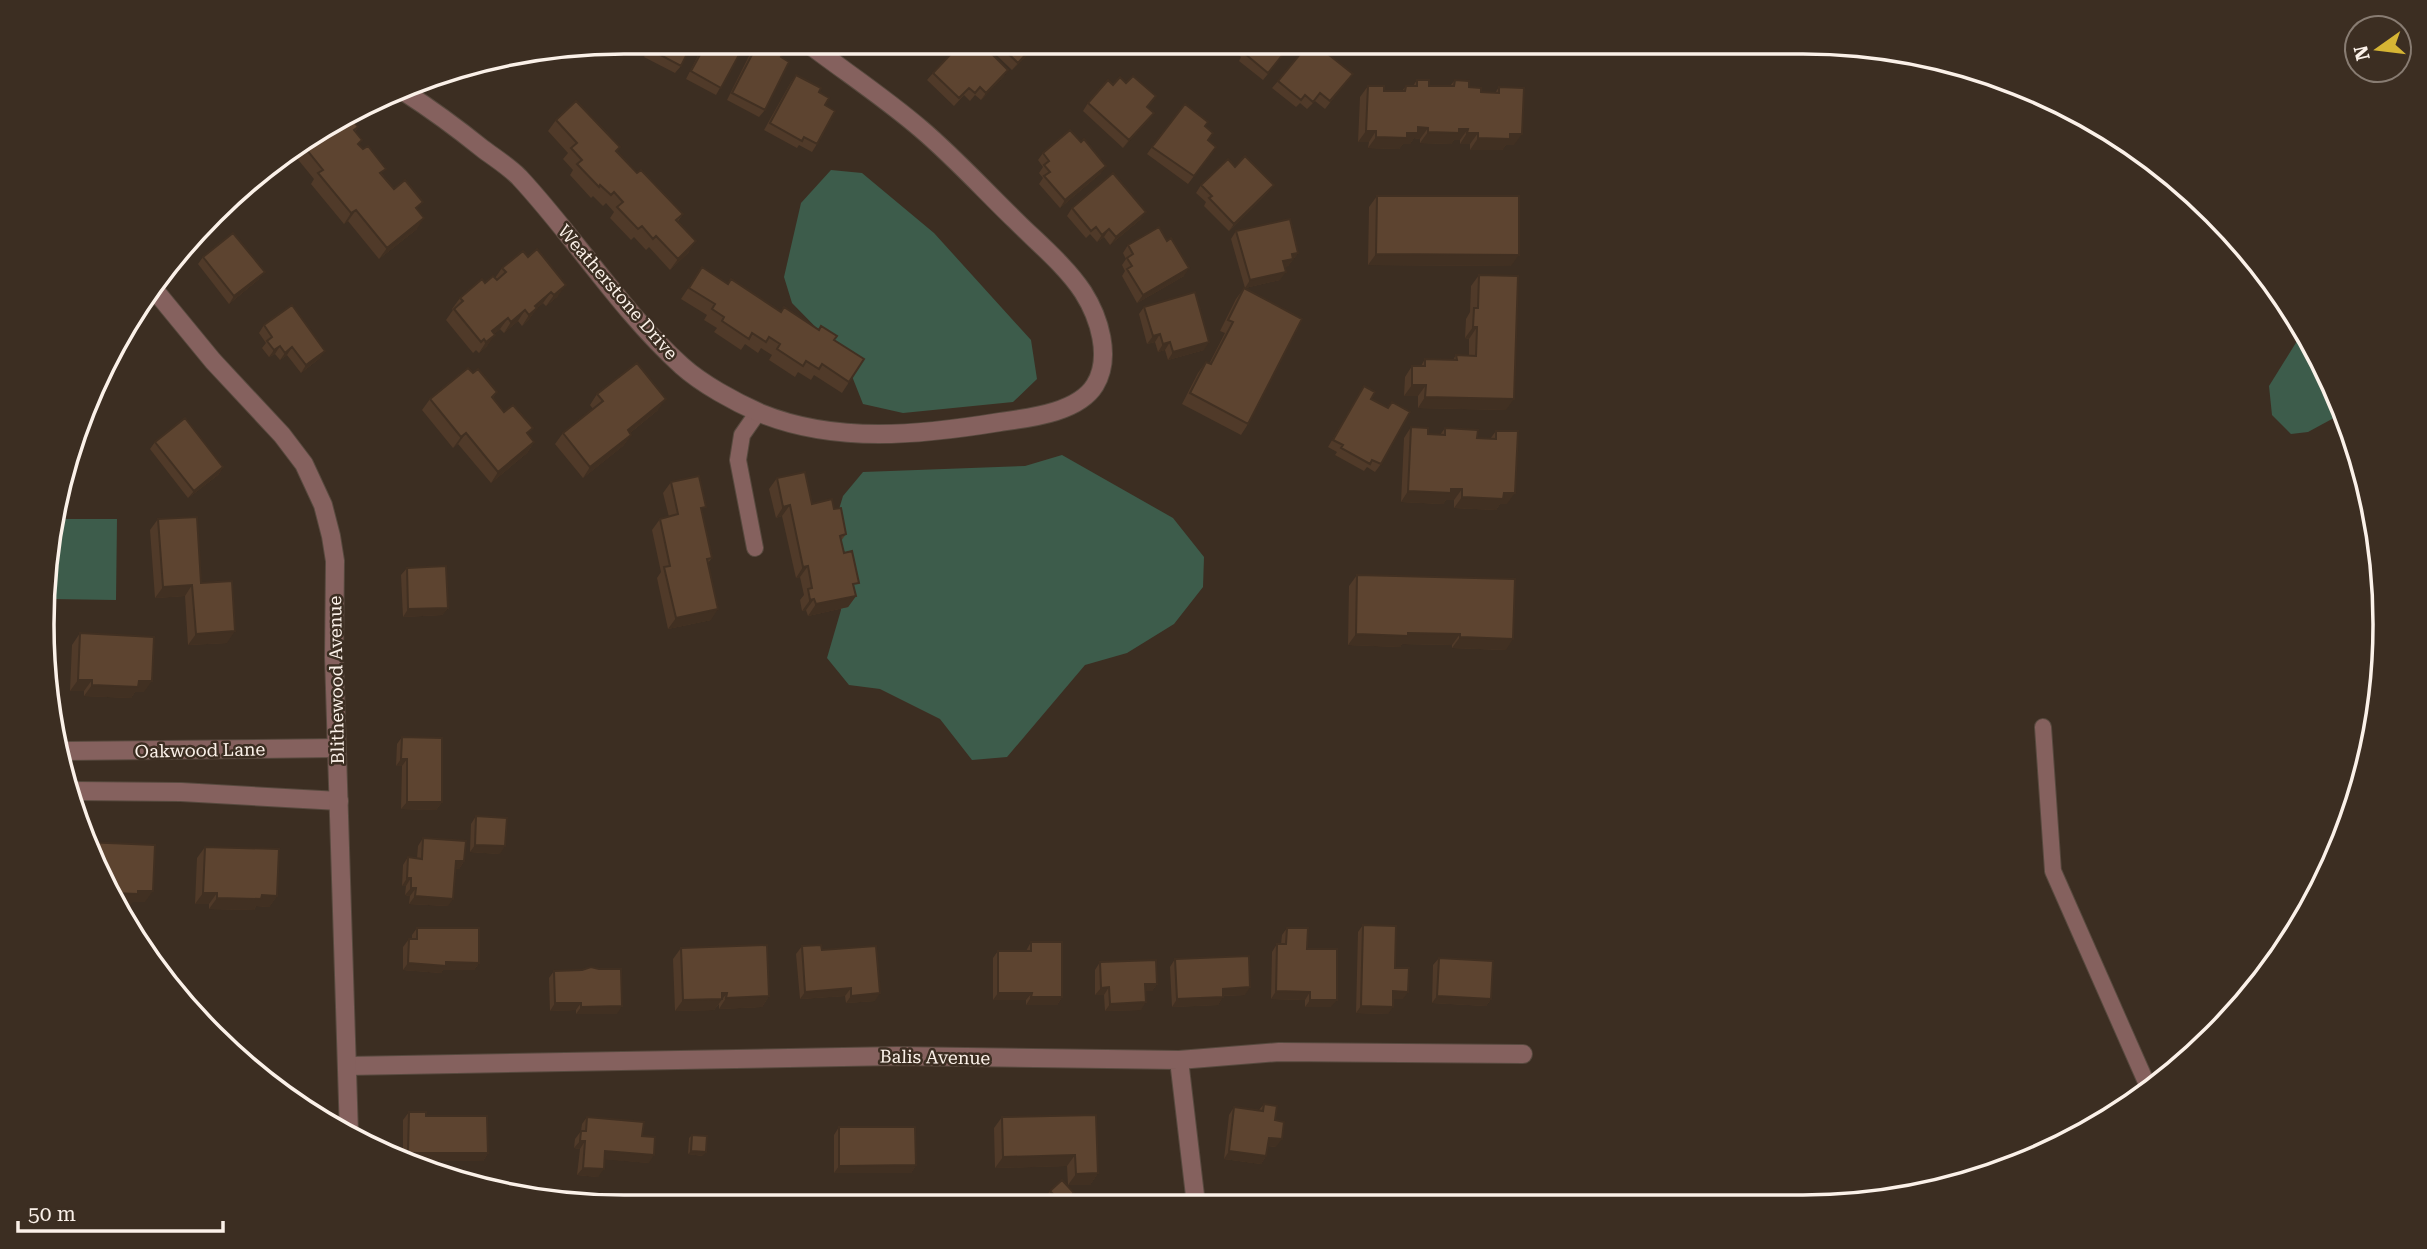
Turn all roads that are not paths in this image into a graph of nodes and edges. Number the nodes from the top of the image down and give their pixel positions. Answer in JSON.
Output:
{"nodes":[{"id":1,"x":822,"y":54,"type":"edge"},
{"id":2,"x":411,"y":96,"type":"edge"},
{"id":3,"x":159,"y":295,"type":"edge"},
{"id":4,"x":758,"y":412,"type":"junction"},
{"id":5,"x":755,"y":548,"type":"dead end"},
{"id":6,"x":2043,"y":727,"type":"dead end"},
{"id":7,"x":337,"y":748,"type":"junction"},
{"id":8,"x":69,"y":751,"type":"edge"},
{"id":9,"x":80,"y":791,"type":"edge"},
{"id":10,"x":339,"y":801,"type":"junction"},
{"id":11,"x":1523,"y":1054,"type":"dead end"},
{"id":12,"x":1179,"y":1060,"type":"junction"},
{"id":13,"x":346,"y":1066,"type":"junction"},
{"id":14,"x":2145,"y":1080,"type":"edge"},
{"id":15,"x":349,"y":1123,"type":"edge"},
{"id":16,"x":1195,"y":1195,"type":"edge"}],
"edges":[{"from":1,"to":4,"type":"street","name":"Weatherstone Drive"},
{"from":2,"to":4,"type":"street","name":"Weatherstone Drive"},
{"from":3,"to":7,"type":"street","name":"Blithewood Avenue"},
{"from":4,"to":5,"type":"lane"},
{"from":6,"to":14,"type":"lane"},
{"from":7,"to":8,"type":"street","name":"Oakwood Lane"},
{"from":7,"to":10,"type":"street","name":"Blithewood Avenue"},
{"from":9,"to":10,"type":"street"},
{"from":10,"to":13,"type":"street","name":"Blithewood Avenue"},
{"from":11,"to":12,"type":"street","name":"Balis Avenue"},
{"from":12,"to":13,"type":"street","name":"Balis Avenue"},
{"from":12,"to":16,"type":"street"},
{"from":13,"to":15,"type":"street","name":"Blithewood Avenue"}]}
